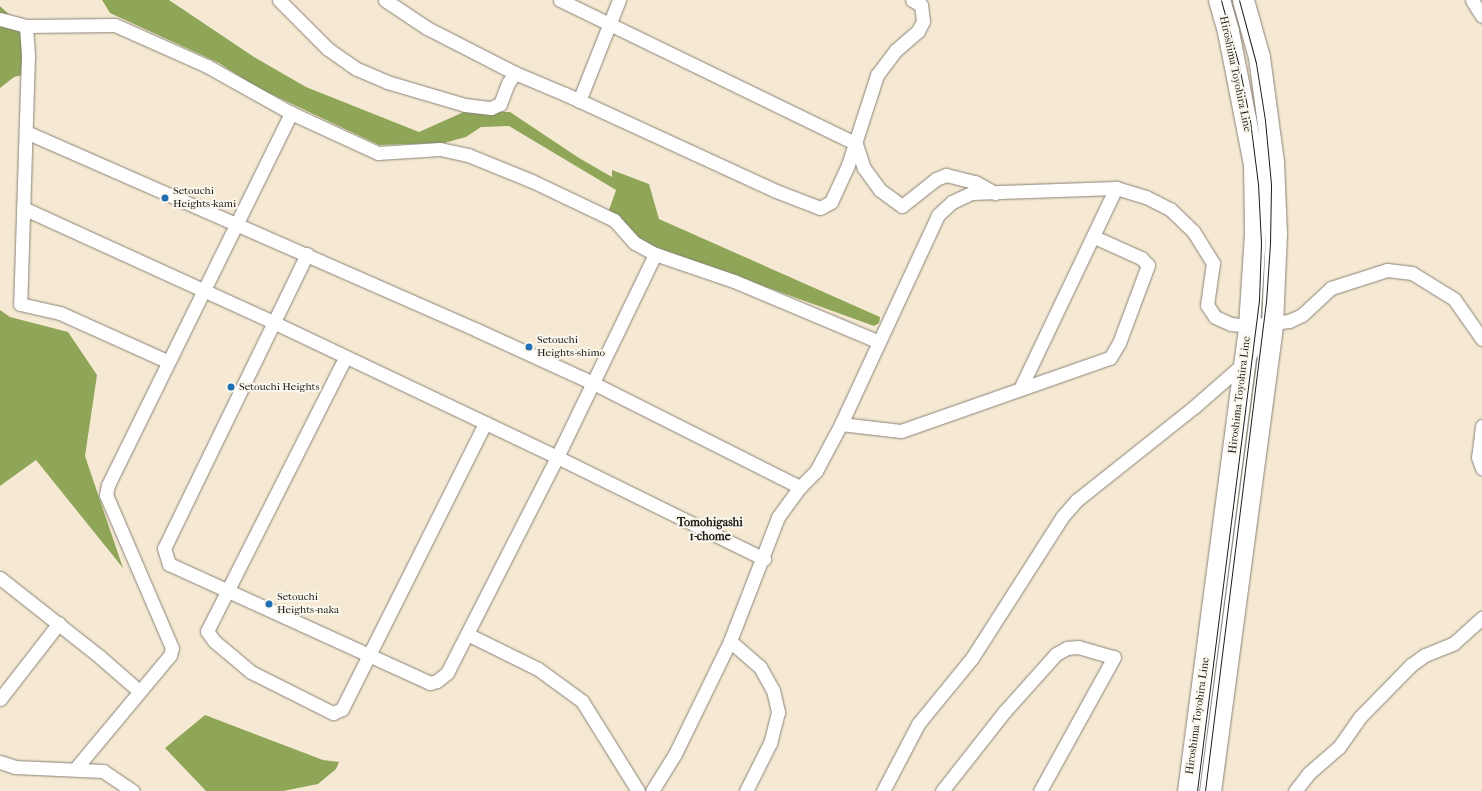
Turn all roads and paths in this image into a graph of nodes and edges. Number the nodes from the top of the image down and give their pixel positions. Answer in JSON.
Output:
{"nodes":[{"id":1,"x":279,"y":0,"type":"edge"},
{"id":2,"x":385,"y":0,"type":"edge"},
{"id":3,"x":560,"y":0,"type":"edge"},
{"id":4,"x":619,"y":0,"type":"edge"},
{"id":5,"x":912,"y":0,"type":"edge"},
{"id":6,"x":1219,"y":0,"type":"edge"},
{"id":7,"x":1243,"y":0,"type":"edge"},
{"id":8,"x":1472,"y":0,"type":"edge"},
{"id":9,"x":1482,"y":16,"type":"edge"},
{"id":10,"x":0,"y":20,"type":"edge"},
{"id":11,"x":609,"y":24,"type":"junction"},
{"id":12,"x":26,"y":26,"type":"junction"},
{"id":13,"x":514,"y":73,"type":"junction"},
{"id":14,"x":580,"y":101,"type":"junction"},
{"id":15,"x":291,"y":112,"type":"junction"},
{"id":16,"x":26,"y":132,"type":"junction"},
{"id":17,"x":856,"y":144,"type":"junction"},
{"id":18,"x":1116,"y":188,"type":"junction"},
{"id":19,"x":996,"y":194,"type":"junction"},
{"id":20,"x":23,"y":208,"type":"junction"},
{"id":21,"x":237,"y":224,"type":"junction"},
{"id":22,"x":1094,"y":237,"type":"junction"},
{"id":23,"x":307,"y":254,"type":"junction"},
{"id":24,"x":655,"y":254,"type":"junction"},
{"id":25,"x":203,"y":290,"type":"junction"},
{"id":26,"x":275,"y":323,"type":"junction"},
{"id":27,"x":1272,"y":324,"type":"junction"},
{"id":28,"x":1249,"y":326,"type":"junction"},
{"id":29,"x":1482,"y":339,"type":"edge"},
{"id":30,"x":879,"y":342,"type":"junction"},
{"id":31,"x":345,"y":358,"type":"junction"},
{"id":32,"x":167,"y":361,"type":"junction"},
{"id":33,"x":1244,"y":362,"type":"junction"},
{"id":34,"x":593,"y":383,"type":"junction"},
{"id":35,"x":1020,"y":389,"type":"junction"},
{"id":36,"x":485,"y":422,"type":"junction"},
{"id":37,"x":841,"y":424,"type":"junction"},
{"id":38,"x":1482,"y":426,"type":"edge"},
{"id":39,"x":557,"y":457,"type":"junction"},
{"id":40,"x":1482,"y":468,"type":"edge"},
{"id":41,"x":800,"y":487,"type":"junction"},
{"id":42,"x":764,"y":559,"type":"junction"},
{"id":43,"x":0,"y":578,"type":"edge"},
{"id":44,"x":227,"y":591,"type":"junction"},
{"id":45,"x":1482,"y":618,"type":"edge"},
{"id":46,"x":59,"y":623,"type":"junction"},
{"id":47,"x":467,"y":634,"type":"junction"},
{"id":48,"x":730,"y":642,"type":"junction"},
{"id":49,"x":369,"y":656,"type":"junction"},
{"id":50,"x":139,"y":691,"type":"junction"},
{"id":51,"x":0,"y":699,"type":"edge"},
{"id":52,"x":0,"y":762,"type":"edge"},
{"id":53,"x":76,"y":768,"type":"junction"},
{"id":54,"x":133,"y":791,"type":"edge"},
{"id":55,"x":638,"y":791,"type":"edge"},
{"id":56,"x":652,"y":791,"type":"edge"},
{"id":57,"x":746,"y":791,"type":"edge"},
{"id":58,"x":882,"y":791,"type":"edge"},
{"id":59,"x":942,"y":791,"type":"edge"},
{"id":60,"x":1040,"y":791,"type":"edge"},
{"id":61,"x":1188,"y":791,"type":"edge"},
{"id":62,"x":1210,"y":791,"type":"edge"},
{"id":63,"x":1294,"y":791,"type":"edge"}],
"edges":[{"from":1,"to":13,"type":"street"},
{"from":2,"to":13,"type":"street"},
{"from":3,"to":11,"type":"street"},
{"from":4,"to":11,"type":"street"},
{"from":5,"to":17,"type":"street"},
{"from":6,"to":28,"type":"main road","name":"Hiroshima Toyohira Line"},
{"from":7,"to":27,"type":"main road","name":"Hiroshima Toyohira Line"},
{"from":8,"to":9,"type":"street"},
{"from":10,"to":12,"type":"street"},
{"from":11,"to":14,"type":"street"},
{"from":11,"to":17,"type":"street"},
{"from":12,"to":15,"type":"street"},
{"from":12,"to":16,"type":"street"},
{"from":13,"to":14,"type":"street"},
{"from":14,"to":17,"type":"street"},
{"from":15,"to":21,"type":"street"},
{"from":15,"to":24,"type":"street"},
{"from":16,"to":20,"type":"street"},
{"from":16,"to":21,"type":"street"},
{"from":17,"to":19,"type":"street"},
{"from":18,"to":19,"type":"street"},
{"from":18,"to":22,"type":"street"},
{"from":18,"to":28,"type":"street"},
{"from":19,"to":30,"type":"street"},
{"from":20,"to":25,"type":"street"},
{"from":20,"to":32,"type":"street"},
{"from":21,"to":23,"type":"street"},
{"from":21,"to":25,"type":"street"},
{"from":22,"to":35,"type":"street"},
{"from":22,"to":35,"type":"street"},
{"from":23,"to":26,"type":"street"},
{"from":23,"to":34,"type":"street"},
{"from":24,"to":30,"type":"street"},
{"from":24,"to":34,"type":"street"},
{"from":25,"to":26,"type":"street"},
{"from":25,"to":32,"type":"street"},
{"from":26,"to":31,"type":"street"},
{"from":26,"to":44,"type":"street"},
{"from":27,"to":28,"type":"street"},
{"from":27,"to":29,"type":"street"},
{"from":27,"to":33,"type":"street"},
{"from":27,"to":62,"type":"main road","name":"Hiroshima Toyohira Line"},
{"from":28,"to":33,"type":"main road","name":"Hiroshima Toyohira Line"},
{"from":30,"to":37,"type":"street"},
{"from":31,"to":36,"type":"street"},
{"from":31,"to":44,"type":"street"},
{"from":32,"to":50,"type":"street"},
{"from":33,"to":58,"type":"street"},
{"from":33,"to":61,"type":"main road","name":"Hiroshima Toyohira Line"},
{"from":34,"to":39,"type":"street"},
{"from":34,"to":41,"type":"street"},
{"from":35,"to":37,"type":"street"},
{"from":36,"to":39,"type":"street"},
{"from":36,"to":49,"type":"street"},
{"from":37,"to":41,"type":"street"},
{"from":38,"to":40,"type":"street"},
{"from":39,"to":42,"type":"street"},
{"from":39,"to":47,"type":"street"},
{"from":41,"to":42,"type":"street"},
{"from":42,"to":48,"type":"street"},
{"from":43,"to":46,"type":"street"},
{"from":44,"to":49,"type":"street"},
{"from":44,"to":49,"type":"street"},
{"from":45,"to":63,"type":"street"},
{"from":46,"to":50,"type":"street"},
{"from":46,"to":51,"type":"street"},
{"from":47,"to":49,"type":"street"},
{"from":47,"to":55,"type":"street"},
{"from":48,"to":56,"type":"street"},
{"from":48,"to":57,"type":"street"},
{"from":50,"to":53,"type":"street"},
{"from":52,"to":53,"type":"street"},
{"from":53,"to":54,"type":"street"},
{"from":59,"to":60,"type":"street"}]}
